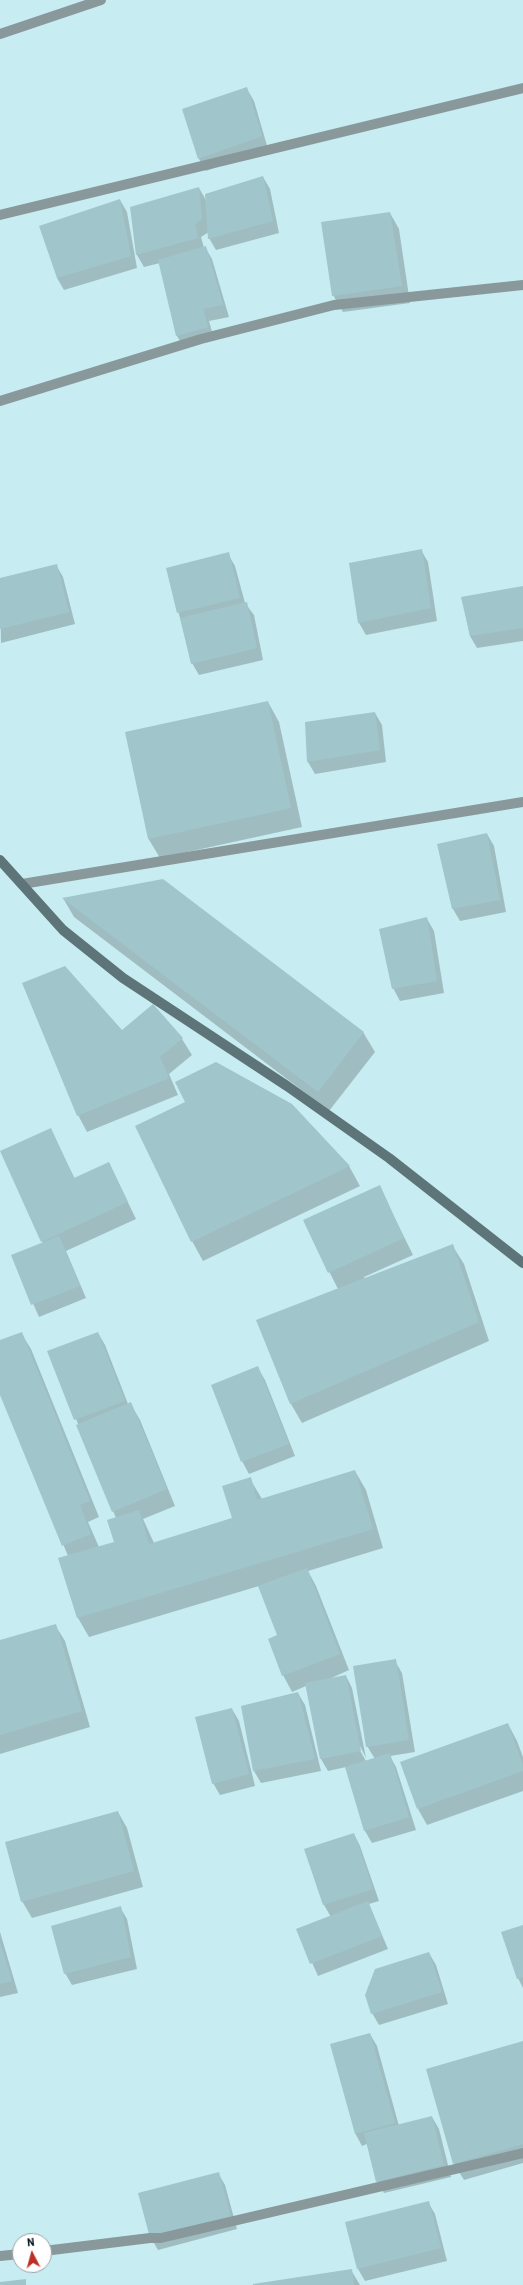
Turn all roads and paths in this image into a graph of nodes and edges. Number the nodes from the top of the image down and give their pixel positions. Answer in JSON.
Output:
{"nodes":[{"id":1,"x":101,"y":0,"type":"edge"},
{"id":2,"x":0,"y":34,"type":"edge"},
{"id":3,"x":523,"y":88,"type":"edge"},
{"id":4,"x":0,"y":215,"type":"edge"},
{"id":5,"x":523,"y":285,"type":"edge"},
{"id":6,"x":0,"y":401,"type":"edge"},
{"id":7,"x":523,"y":802,"type":"edge"},
{"id":8,"x":0,"y":860,"type":"edge"},
{"id":9,"x":22,"y":884,"type":"junction"},
{"id":10,"x":523,"y":1263,"type":"edge"},
{"id":11,"x":523,"y":2153,"type":"edge"},
{"id":12,"x":52,"y":2250,"type":"edge"},
{"id":13,"x":12,"y":2255,"type":"edge"},
{"id":14,"x":0,"y":2256,"type":"edge"}],
"edges":[{"from":1,"to":2,"type":"street"},
{"from":3,"to":4,"type":"street"},
{"from":5,"to":6,"type":"street"},
{"from":7,"to":9,"type":"street"},
{"from":8,"to":9,"type":"street"},
{"from":9,"to":10,"type":"street"},
{"from":11,"to":12,"type":"street"},
{"from":13,"to":14,"type":"street"}]}
